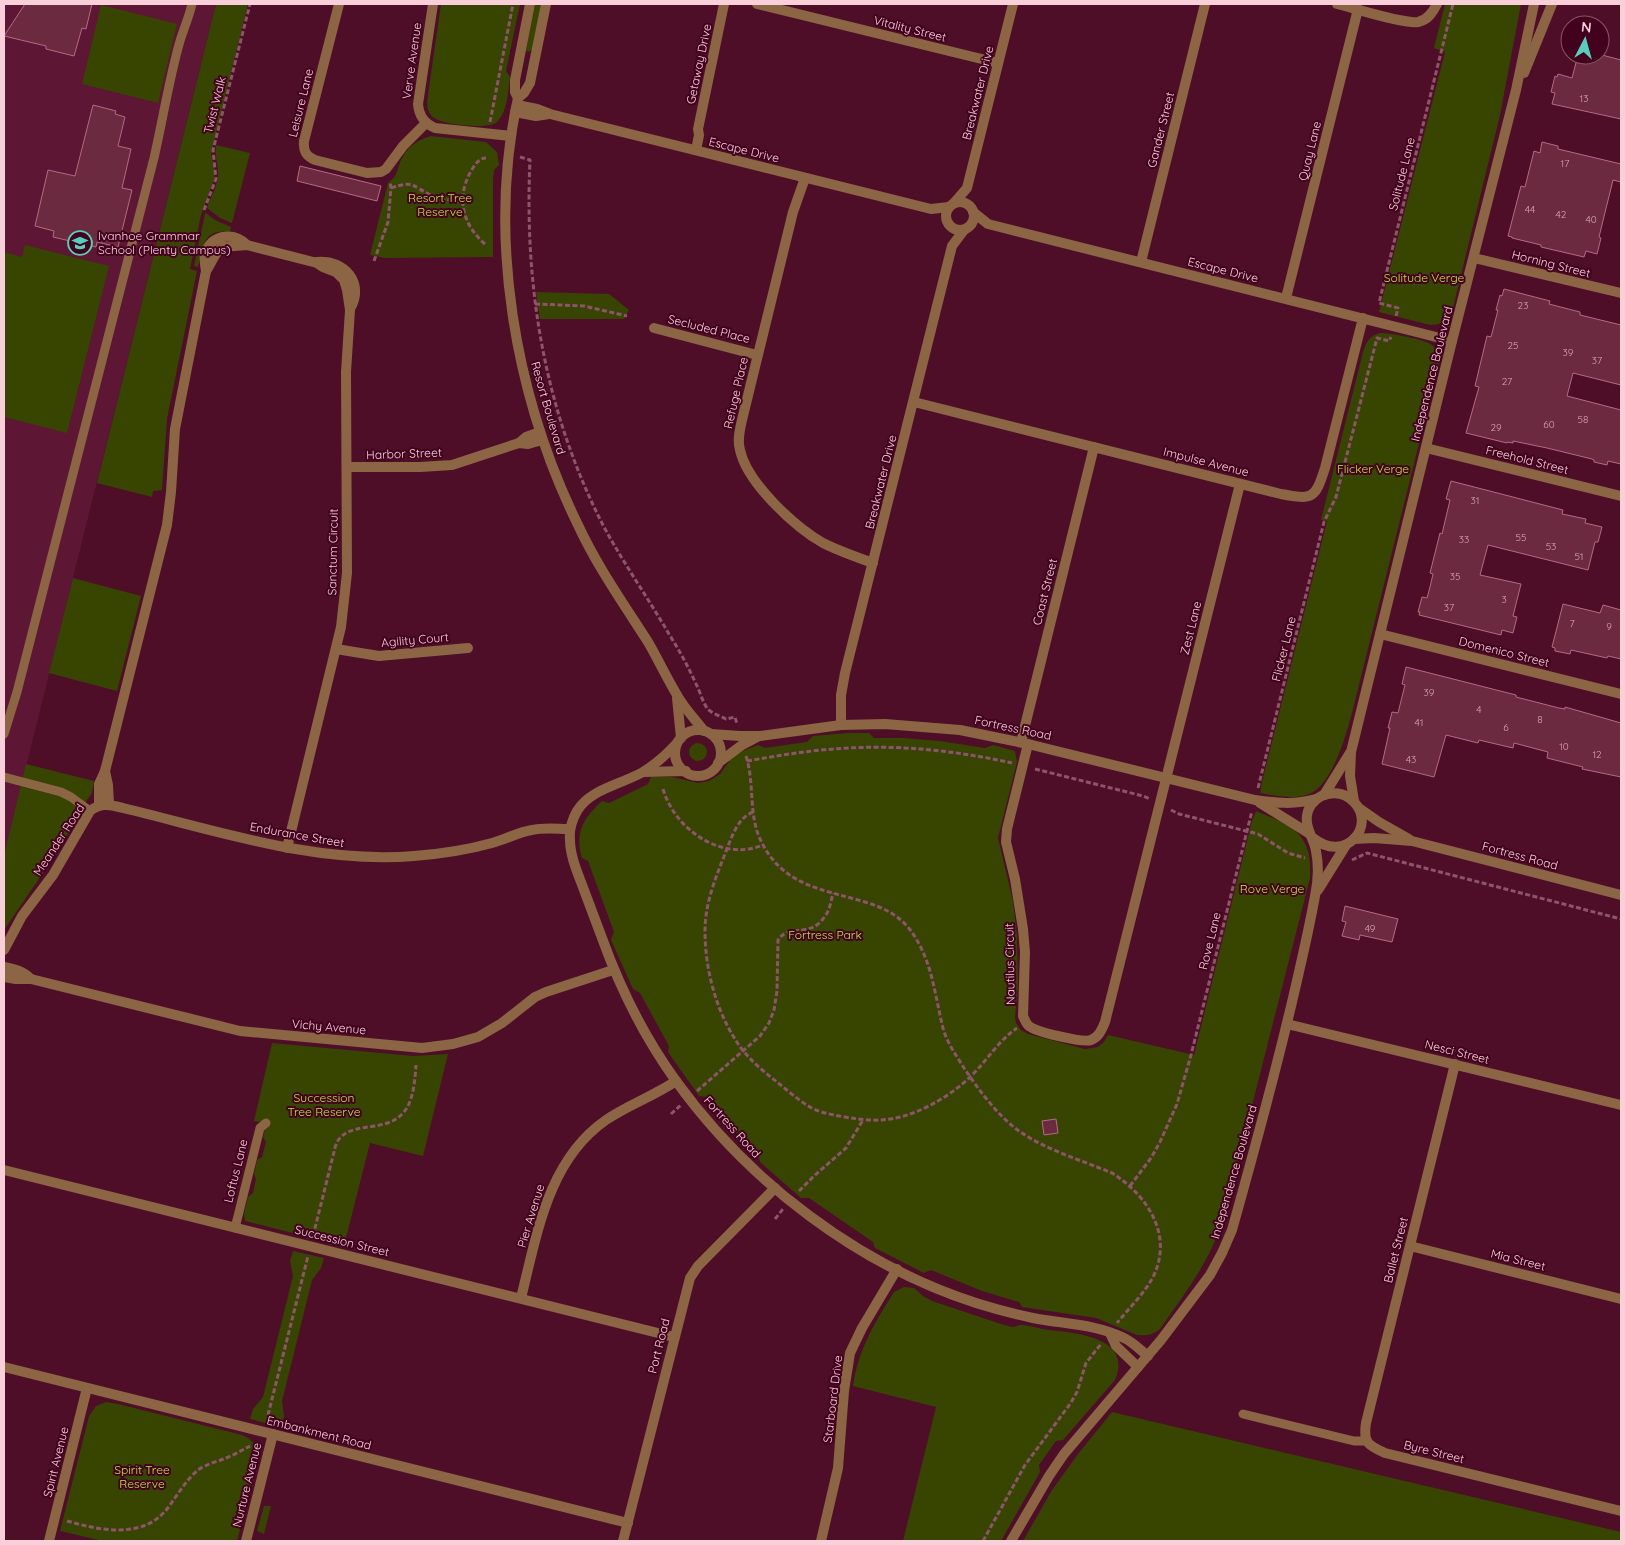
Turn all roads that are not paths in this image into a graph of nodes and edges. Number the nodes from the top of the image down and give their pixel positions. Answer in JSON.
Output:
{"nodes":[{"id":1,"x":192,"y":4,"type":"edge"},
{"id":2,"x":339,"y":4,"type":"edge"},
{"id":3,"x":433,"y":4,"type":"edge"},
{"id":4,"x":530,"y":4,"type":"edge"},
{"id":5,"x":546,"y":4,"type":"edge"},
{"id":6,"x":724,"y":4,"type":"edge"},
{"id":7,"x":758,"y":4,"type":"edge"},
{"id":8,"x":1013,"y":4,"type":"edge"},
{"id":9,"x":1205,"y":4,"type":"edge"},
{"id":10,"x":1337,"y":4,"type":"edge"},
{"id":11,"x":1437,"y":4,"type":"edge"},
{"id":12,"x":1534,"y":4,"type":"edge"},
{"id":13,"x":1552,"y":4,"type":"edge"},
{"id":14,"x":1358,"y":9,"type":"junction"},
{"id":15,"x":519,"y":58,"type":"junction"},
{"id":16,"x":534,"y":61,"type":"junction"},
{"id":17,"x":998,"y":63,"type":"junction"},
{"id":18,"x":1516,"y":90,"type":"junction"},
{"id":19,"x":517,"y":105,"type":"junction"},
{"id":20,"x":426,"y":123,"type":"junction"},
{"id":21,"x":511,"y":136,"type":"junction"},
{"id":22,"x":693,"y":150,"type":"junction"},
{"id":23,"x":802,"y":177,"type":"junction"},
{"id":24,"x":966,"y":188,"type":"junction"},
{"id":25,"x":952,"y":205,"type":"junction"},
{"id":26,"x":931,"y":210,"type":"junction"},
{"id":27,"x":972,"y":210,"type":"junction"},
{"id":28,"x":947,"y":223,"type":"junction"},
{"id":29,"x":988,"y":224,"type":"junction"},
{"id":30,"x":966,"y":229,"type":"junction"},
{"id":31,"x":952,"y":246,"type":"junction"},
{"id":32,"x":1474,"y":258,"type":"junction"},
{"id":33,"x":1141,"y":262,"type":"junction"},
{"id":34,"x":1621,"y":293,"type":"edge"},
{"id":35,"x":1286,"y":298,"type":"junction"},
{"id":36,"x":1363,"y":318,"type":"junction"},
{"id":37,"x":654,"y":328,"type":"dead end"},
{"id":38,"x":1452,"y":340,"type":"junction"},
{"id":39,"x":757,"y":355,"type":"junction"},
{"id":40,"x":914,"y":402,"type":"junction"},
{"id":41,"x":541,"y":436,"type":"junction"},
{"id":42,"x":1094,"y":447,"type":"junction"},
{"id":43,"x":1426,"y":448,"type":"junction"},
{"id":44,"x":347,"y":467,"type":"junction"},
{"id":45,"x":1240,"y":484,"type":"junction"},
{"id":46,"x":1621,"y":496,"type":"edge"},
{"id":47,"x":873,"y":563,"type":"junction"},
{"id":48,"x":1380,"y":634,"type":"junction"},
{"id":49,"x":468,"y":648,"type":"dead end"},
{"id":50,"x":336,"y":649,"type":"junction"},
{"id":51,"x":1621,"y":694,"type":"edge"},
{"id":52,"x":677,"y":695,"type":"junction"},
{"id":53,"x":841,"y":725,"type":"junction"},
{"id":54,"x":707,"y":732,"type":"junction"},
{"id":55,"x":4,"y":734,"type":"edge"},
{"id":56,"x":679,"y":740,"type":"junction"},
{"id":57,"x":741,"y":741,"type":"junction"},
{"id":58,"x":1025,"y":743,"type":"junction"},
{"id":59,"x":1351,"y":752,"type":"junction"},
{"id":60,"x":718,"y":763,"type":"junction"},
{"id":61,"x":686,"y":771,"type":"junction"},
{"id":62,"x":643,"y":772,"type":"junction"},
{"id":63,"x":4,"y":777,"type":"edge"},
{"id":64,"x":1166,"y":778,"type":"junction"},
{"id":65,"x":1320,"y":797,"type":"junction"},
{"id":66,"x":1255,"y":800,"type":"junction"},
{"id":67,"x":1356,"y":804,"type":"junction"},
{"id":68,"x":100,"y":807,"type":"junction"},
{"id":69,"x":570,"y":830,"type":"junction"},
{"id":70,"x":1312,"y":836,"type":"junction"},
{"id":71,"x":1412,"y":841,"type":"junction"},
{"id":72,"x":1350,"y":842,"type":"junction"},
{"id":73,"x":287,"y":848,"type":"junction"},
{"id":74,"x":1316,"y":895,"type":"junction"},
{"id":75,"x":1621,"y":895,"type":"edge"},
{"id":76,"x":4,"y":950,"type":"edge"},
{"id":77,"x":4,"y":967,"type":"edge"},
{"id":78,"x":614,"y":970,"type":"junction"},
{"id":79,"x":4,"y":977,"type":"edge"},
{"id":80,"x":30,"y":979,"type":"junction"},
{"id":81,"x":1288,"y":1024,"type":"junction"},
{"id":82,"x":1455,"y":1064,"type":"junction"},
{"id":83,"x":676,"y":1081,"type":"junction"},
{"id":84,"x":1621,"y":1105,"type":"edge"},
{"id":85,"x":266,"y":1124,"type":"dead end"},
{"id":86,"x":4,"y":1170,"type":"edge"},
{"id":87,"x":775,"y":1188,"type":"junction"},
{"id":88,"x":235,"y":1228,"type":"junction"},
{"id":89,"x":1410,"y":1246,"type":"junction"},
{"id":90,"x":897,"y":1269,"type":"junction"},
{"id":91,"x":521,"y":1298,"type":"junction"},
{"id":92,"x":1621,"y":1299,"type":"edge"},
{"id":93,"x":1110,"y":1333,"type":"junction"},
{"id":94,"x":674,"y":1337,"type":"junction"},
{"id":95,"x":1148,"y":1356,"type":"junction"},
{"id":96,"x":4,"y":1367,"type":"edge"},
{"id":97,"x":1138,"y":1367,"type":"junction"},
{"id":98,"x":87,"y":1388,"type":"junction"},
{"id":99,"x":1243,"y":1414,"type":"dead end"},
{"id":100,"x":273,"y":1434,"type":"junction"},
{"id":101,"x":1366,"y":1441,"type":"junction"},
{"id":102,"x":1621,"y":1511,"type":"edge"},
{"id":103,"x":628,"y":1522,"type":"junction"},
{"id":104,"x":49,"y":1541,"type":"edge"},
{"id":105,"x":246,"y":1541,"type":"edge"},
{"id":106,"x":623,"y":1541,"type":"edge"},
{"id":107,"x":821,"y":1541,"type":"edge"},
{"id":108,"x":1011,"y":1541,"type":"edge"}],
"edges":[{"from":1,"to":55,"type":"lane"},
{"from":2,"to":20,"type":"street","name":"Leisure Lane"},
{"from":3,"to":20,"type":"street","name":"Verve Avenue"},
{"from":4,"to":15,"type":"street","name":"Resort Boulevard"},
{"from":5,"to":16,"type":"street","name":"Resort Boulevard"},
{"from":6,"to":22,"type":"street","name":"Getaway Drive"},
{"from":7,"to":17,"type":"street","name":"Vitality Street"},
{"from":8,"to":17,"type":"street","name":"Breakwater Drive"},
{"from":9,"to":33,"type":"street","name":"Gander Street"},
{"from":10,"to":14,"type":"street"},
{"from":11,"to":14,"type":"street"},
{"from":12,"to":18,"type":"street","name":"Independence Boulevard"},
{"from":13,"to":18,"type":"street","name":"Independence Boulevard"},
{"from":14,"to":35,"type":"street","name":"Quay Lane"},
{"from":15,"to":16,"type":"street"},
{"from":15,"to":19,"type":"street","name":"Resort Boulevard"},
{"from":16,"to":19,"type":"street","name":"Resort Boulevard"},
{"from":17,"to":24,"type":"street","name":"Breakwater Drive"},
{"from":18,"to":32,"type":"street","name":"Independence Boulevard"},
{"from":19,"to":21,"type":"street","name":"Resort Boulevard"},
{"from":19,"to":22,"type":"street","name":"Escape Drive"},
{"from":20,"to":21,"type":"street"},
{"from":21,"to":41,"type":"street","name":"Resort Boulevard"},
{"from":22,"to":23,"type":"street","name":"Escape Drive"},
{"from":23,"to":26,"type":"street","name":"Escape Drive"},
{"from":23,"to":39,"type":"street","name":"Refuge Place"},
{"from":24,"to":25,"type":"street","name":"Breakwater Drive"},
{"from":24,"to":27,"type":"street","name":"Breakwater Drive"},
{"from":25,"to":26,"type":"street","name":"Escape Drive"},
{"from":25,"to":27,"type":"street"},
{"from":25,"to":28,"type":"street"},
{"from":26,"to":28,"type":"street","name":"Escape Drive"},
{"from":27,"to":29,"type":"street","name":"Escape Drive"},
{"from":27,"to":30,"type":"street"},
{"from":28,"to":30,"type":"street"},
{"from":28,"to":31,"type":"street","name":"Breakwater Drive"},
{"from":29,"to":30,"type":"street","name":"Escape Drive"},
{"from":29,"to":33,"type":"street","name":"Escape Drive"},
{"from":30,"to":31,"type":"street","name":"Breakwater Drive"},
{"from":31,"to":40,"type":"street","name":"Breakwater Drive"},
{"from":32,"to":34,"type":"street","name":"Horning Street"},
{"from":32,"to":38,"type":"street","name":"Independence Boulevard"},
{"from":33,"to":35,"type":"street","name":"Escape Drive"},
{"from":35,"to":36,"type":"street","name":"Escape Drive"},
{"from":36,"to":38,"type":"street","name":"Escape Drive"},
{"from":36,"to":45,"type":"street","name":"Impulse Avenue"},
{"from":37,"to":39,"type":"street","name":"Secluded Place"},
{"from":38,"to":43,"type":"street","name":"Independence Boulevard"},
{"from":39,"to":47,"type":"street","name":"Refuge Place"},
{"from":40,"to":42,"type":"street","name":"Impulse Avenue"},
{"from":40,"to":47,"type":"street","name":"Breakwater Drive"},
{"from":41,"to":44,"type":"street","name":"Harbor Street"},
{"from":41,"to":52,"type":"street","name":"Resort Boulevard"},
{"from":42,"to":45,"type":"street","name":"Impulse Avenue"},
{"from":42,"to":58,"type":"street","name":"Coast Street"},
{"from":43,"to":46,"type":"street","name":"Freehold Street"},
{"from":43,"to":48,"type":"street","name":"Independence Boulevard"},
{"from":44,"to":50,"type":"street","name":"Sanctum Circuit"},
{"from":44,"to":68,"type":"street","name":"Sanctum Circuit"},
{"from":45,"to":64,"type":"street","name":"Zest Lane"},
{"from":47,"to":53,"type":"street","name":"Breakwater Drive"},
{"from":48,"to":51,"type":"street","name":"Domenico Street"},
{"from":48,"to":59,"type":"street","name":"Independence Boulevard"},
{"from":49,"to":50,"type":"street","name":"Agility Court"},
{"from":50,"to":73,"type":"street","name":"Sanctum Circuit"},
{"from":52,"to":54,"type":"street","name":"Resort Boulevard"},
{"from":52,"to":56,"type":"street","name":"Resort Boulevard"},
{"from":53,"to":57,"type":"street","name":"Fortress Road"},
{"from":53,"to":58,"type":"street","name":"Fortress Road"},
{"from":54,"to":56,"type":"street"},
{"from":54,"to":57,"type":"street"},
{"from":54,"to":60,"type":"street"},
{"from":56,"to":61,"type":"street"},
{"from":56,"to":62,"type":"street","name":"Fortress Road"},
{"from":57,"to":60,"type":"street","name":"Fortress Road"},
{"from":58,"to":64,"type":"street","name":"Fortress Road"},
{"from":58,"to":64,"type":"street","name":"Nautilus Circuit"},
{"from":59,"to":65,"type":"street","name":"Independence Boulevard"},
{"from":59,"to":67,"type":"street","name":"Independence Boulevard"},
{"from":60,"to":61,"type":"street"},
{"from":61,"to":62,"type":"street","name":"Fortress Road"},
{"from":62,"to":69,"type":"street","name":"Fortress Road"},
{"from":63,"to":68,"type":"lane"},
{"from":64,"to":66,"type":"street","name":"Fortress Road"},
{"from":65,"to":66,"type":"street","name":"Fortress Road"},
{"from":65,"to":67,"type":"street"},
{"from":65,"to":70,"type":"street"},
{"from":66,"to":70,"type":"street","name":"Fortress Road"},
{"from":67,"to":71,"type":"street","name":"Fortress Road"},
{"from":67,"to":72,"type":"street"},
{"from":68,"to":73,"type":"street","name":"Endurance Street"},
{"from":68,"to":76,"type":"street","name":"Meander Road"},
{"from":69,"to":73,"type":"street","name":"Endurance Street"},
{"from":69,"to":78,"type":"street","name":"Fortress Road"},
{"from":70,"to":72,"type":"street"},
{"from":70,"to":74,"type":"street","name":"Independence Boulevard"},
{"from":71,"to":72,"type":"street","name":"Fortress Road"},
{"from":71,"to":75,"type":"street","name":"Fortress Road"},
{"from":72,"to":74,"type":"street","name":"Independence Boulevard"},
{"from":74,"to":81,"type":"street","name":"Independence Boulevard"},
{"from":77,"to":80,"type":"street","name":"Vichy Avenue"},
{"from":78,"to":80,"type":"street","name":"Vichy Avenue"},
{"from":78,"to":83,"type":"street","name":"Fortress Road"},
{"from":79,"to":80,"type":"street","name":"Vichy Avenue"},
{"from":81,"to":82,"type":"street","name":"Nesci Street"},
{"from":81,"to":95,"type":"street","name":"Independence Boulevard"},
{"from":82,"to":84,"type":"street","name":"Nesci Street"},
{"from":82,"to":89,"type":"street","name":"Ballet Street"},
{"from":83,"to":87,"type":"street","name":"Fortress Road"},
{"from":83,"to":91,"type":"street","name":"Pier Avenue"},
{"from":85,"to":88,"type":"lane","name":"Loftus Lane"},
{"from":86,"to":88,"type":"street","name":"Succession Street"},
{"from":87,"to":90,"type":"street","name":"Fortress Road"},
{"from":87,"to":94,"type":"street","name":"Port Road"},
{"from":88,"to":91,"type":"street","name":"Succession Street"},
{"from":89,"to":92,"type":"street","name":"Mia Street"},
{"from":89,"to":101,"type":"street","name":"Ballet Street"},
{"from":90,"to":93,"type":"street","name":"Fortress Road"},
{"from":90,"to":107,"type":"street","name":"Starboard Drive"},
{"from":91,"to":94,"type":"street","name":"Succession Street"},
{"from":93,"to":95,"type":"street","name":"Fortress Road"},
{"from":93,"to":97,"type":"street"},
{"from":94,"to":103,"type":"street","name":"Port Road"},
{"from":95,"to":97,"type":"street","name":"Independence Boulevard"},
{"from":96,"to":98,"type":"street","name":"Embankment Road"},
{"from":97,"to":108,"type":"street","name":"Independence Boulevard"},
{"from":98,"to":100,"type":"street","name":"Embankment Road"},
{"from":98,"to":104,"type":"street","name":"Spirit Avenue"},
{"from":99,"to":101,"type":"lane","name":"Byre Street"},
{"from":100,"to":103,"type":"street","name":"Embankment Road"},
{"from":100,"to":105,"type":"street","name":"Nurture Avenue"},
{"from":101,"to":102,"type":"street","name":"Byre Street"},
{"from":103,"to":106,"type":"street","name":"Port Road"}]}
